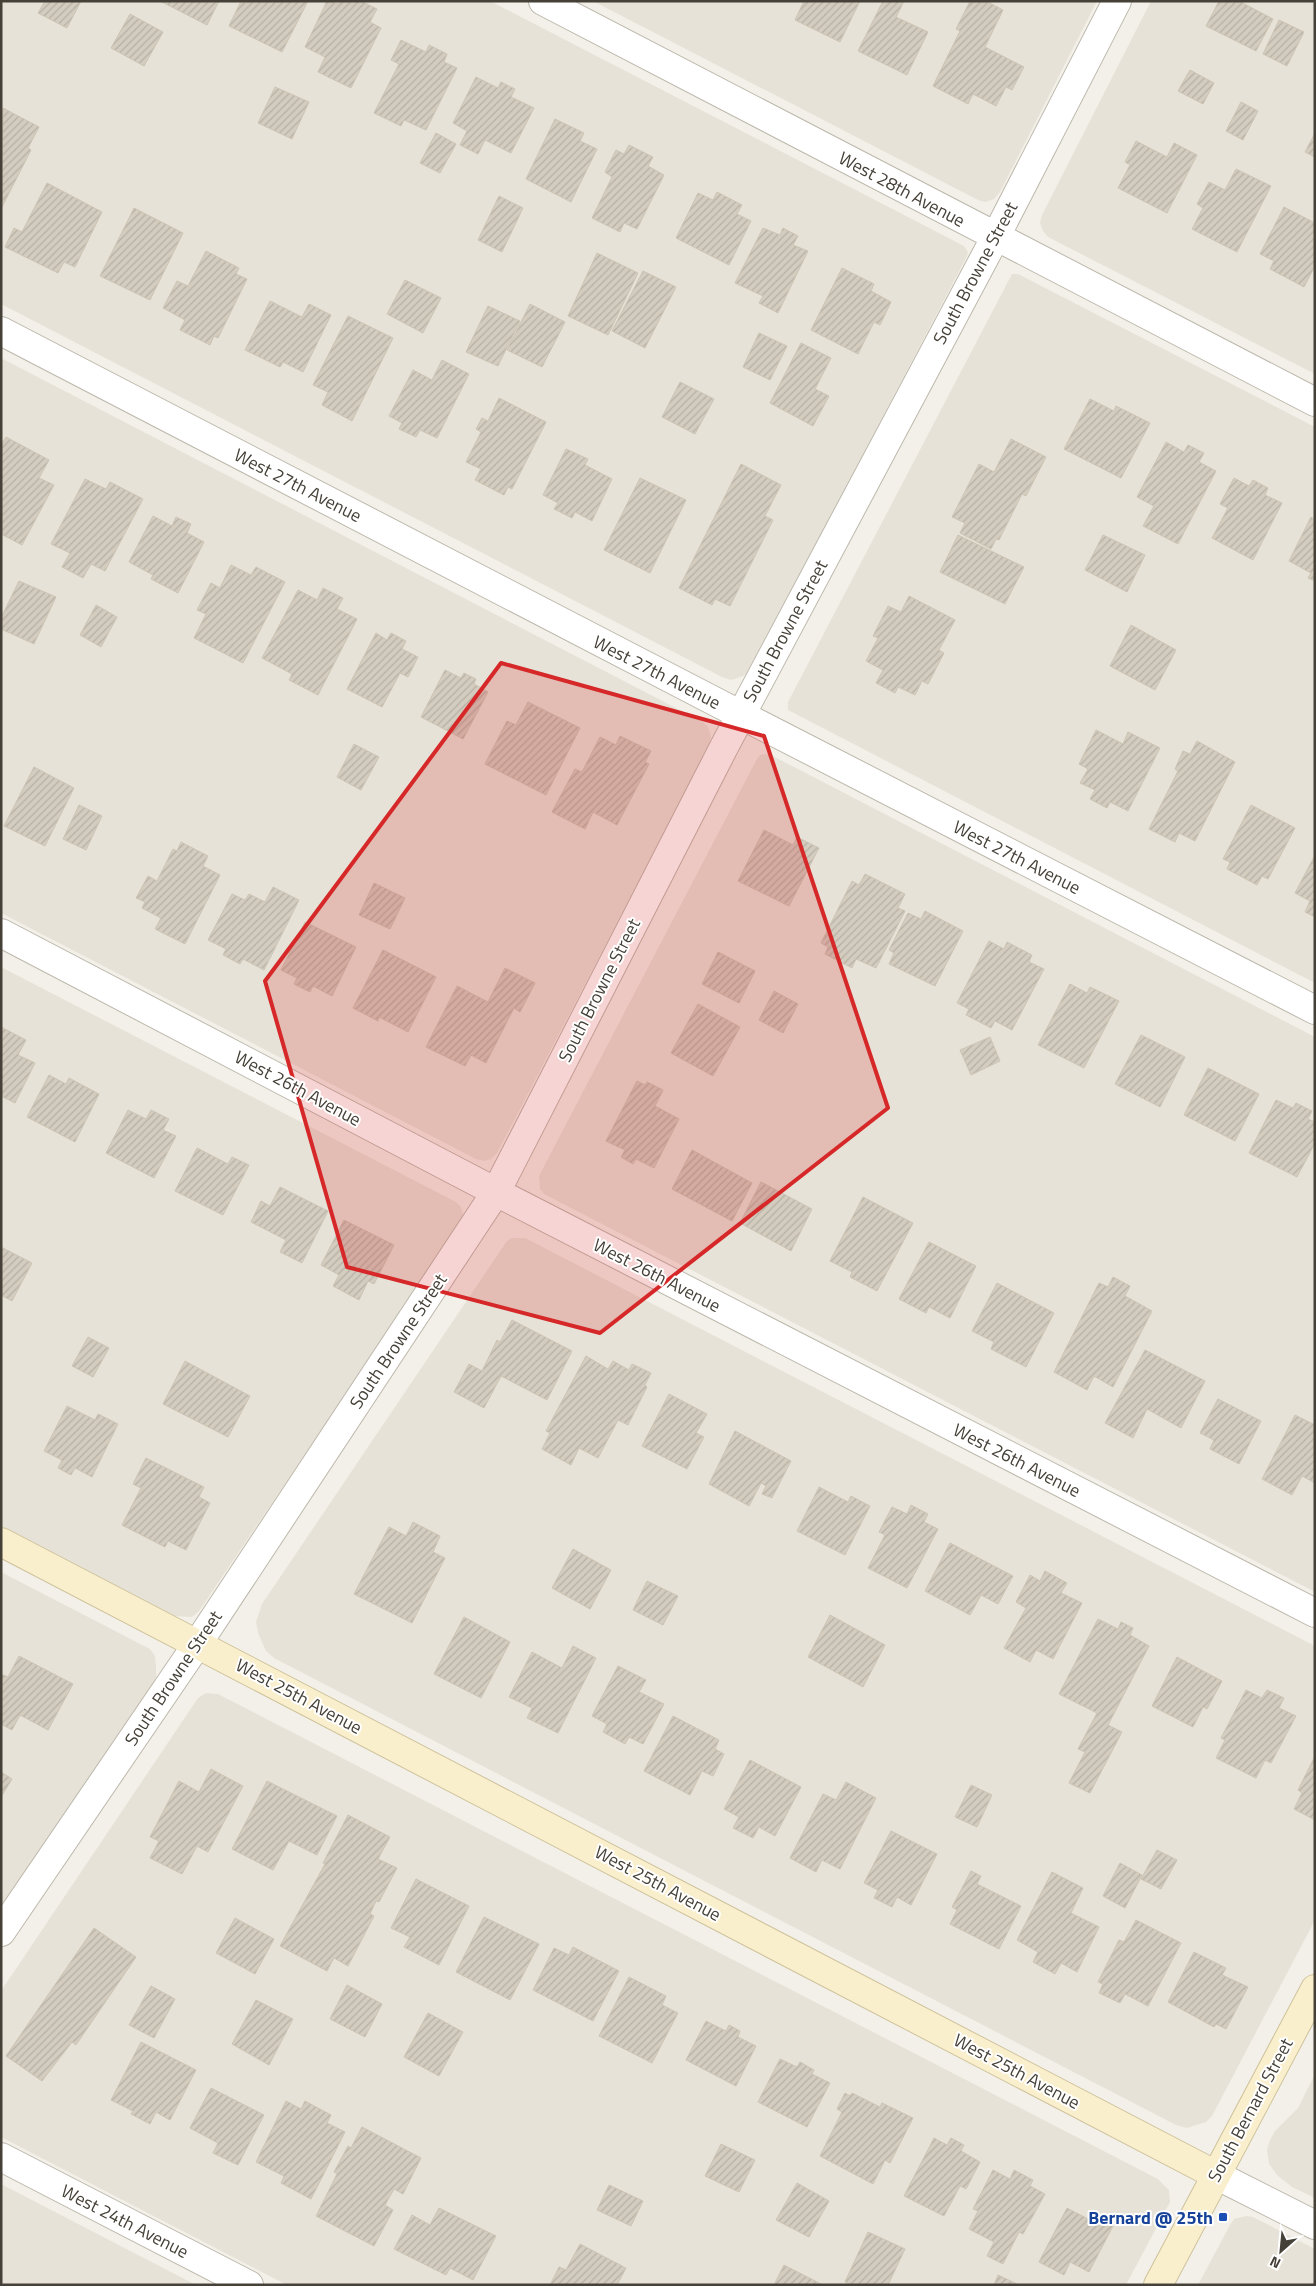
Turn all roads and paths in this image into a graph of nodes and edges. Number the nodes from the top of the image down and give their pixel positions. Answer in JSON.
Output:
{"nodes":[{"id":1,"x":543,"y":1,"type":"edge"},
{"id":2,"x":1117,"y":1,"type":"edge"},
{"id":3,"x":995,"y":238,"type":"junction"},
{"id":4,"x":1,"y":330,"type":"edge"},
{"id":5,"x":1315,"y":402,"type":"edge"},
{"id":6,"x":741,"y":715,"type":"junction"},
{"id":7,"x":1,"y":933,"type":"edge"},
{"id":8,"x":1315,"y":1010,"type":"edge"},
{"id":9,"x":496,"y":1192,"type":"junction"},
{"id":10,"x":1,"y":1542,"type":"edge"},
{"id":11,"x":1315,"y":1613,"type":"edge"},
{"id":12,"x":198,"y":1642,"type":"junction"},
{"id":13,"x":1,"y":1932,"type":"edge"},
{"id":14,"x":1315,"y":1989,"type":"edge"},
{"id":15,"x":1,"y":2157,"type":"edge"},
{"id":16,"x":1216,"y":2175,"type":"junction"},
{"id":17,"x":1315,"y":2225,"type":"edge"},
{"id":18,"x":249,"y":2285,"type":"edge"},
{"id":19,"x":1158,"y":2285,"type":"edge"}],
"edges":[{"from":1,"to":3,"type":"street","name":"West 28th Avenue"},
{"from":2,"to":3,"type":"street","name":"South Browne Street"},
{"from":3,"to":5,"type":"street","name":"West 28th Avenue"},
{"from":3,"to":6,"type":"street","name":"South Browne Street"},
{"from":4,"to":6,"type":"street","name":"West 27th Avenue"},
{"from":6,"to":8,"type":"street","name":"West 27th Avenue"},
{"from":6,"to":9,"type":"street","name":"South Browne Street"},
{"from":7,"to":9,"type":"street","name":"West 26th Avenue"},
{"from":9,"to":11,"type":"street","name":"West 26th Avenue"},
{"from":9,"to":12,"type":"street","name":"South Browne Street"},
{"from":10,"to":12,"type":"street","name":"West 25th Avenue"},
{"from":12,"to":13,"type":"street","name":"South Browne Street"},
{"from":12,"to":16,"type":"street","name":"West 25th Avenue"},
{"from":14,"to":16,"type":"street","name":"South Bernard Street"},
{"from":15,"to":18,"type":"street","name":"West 24th Avenue"},
{"from":16,"to":17,"type":"street","name":"West 25th Avenue"},
{"from":16,"to":19,"type":"street","name":"South Bernard Street"}]}
